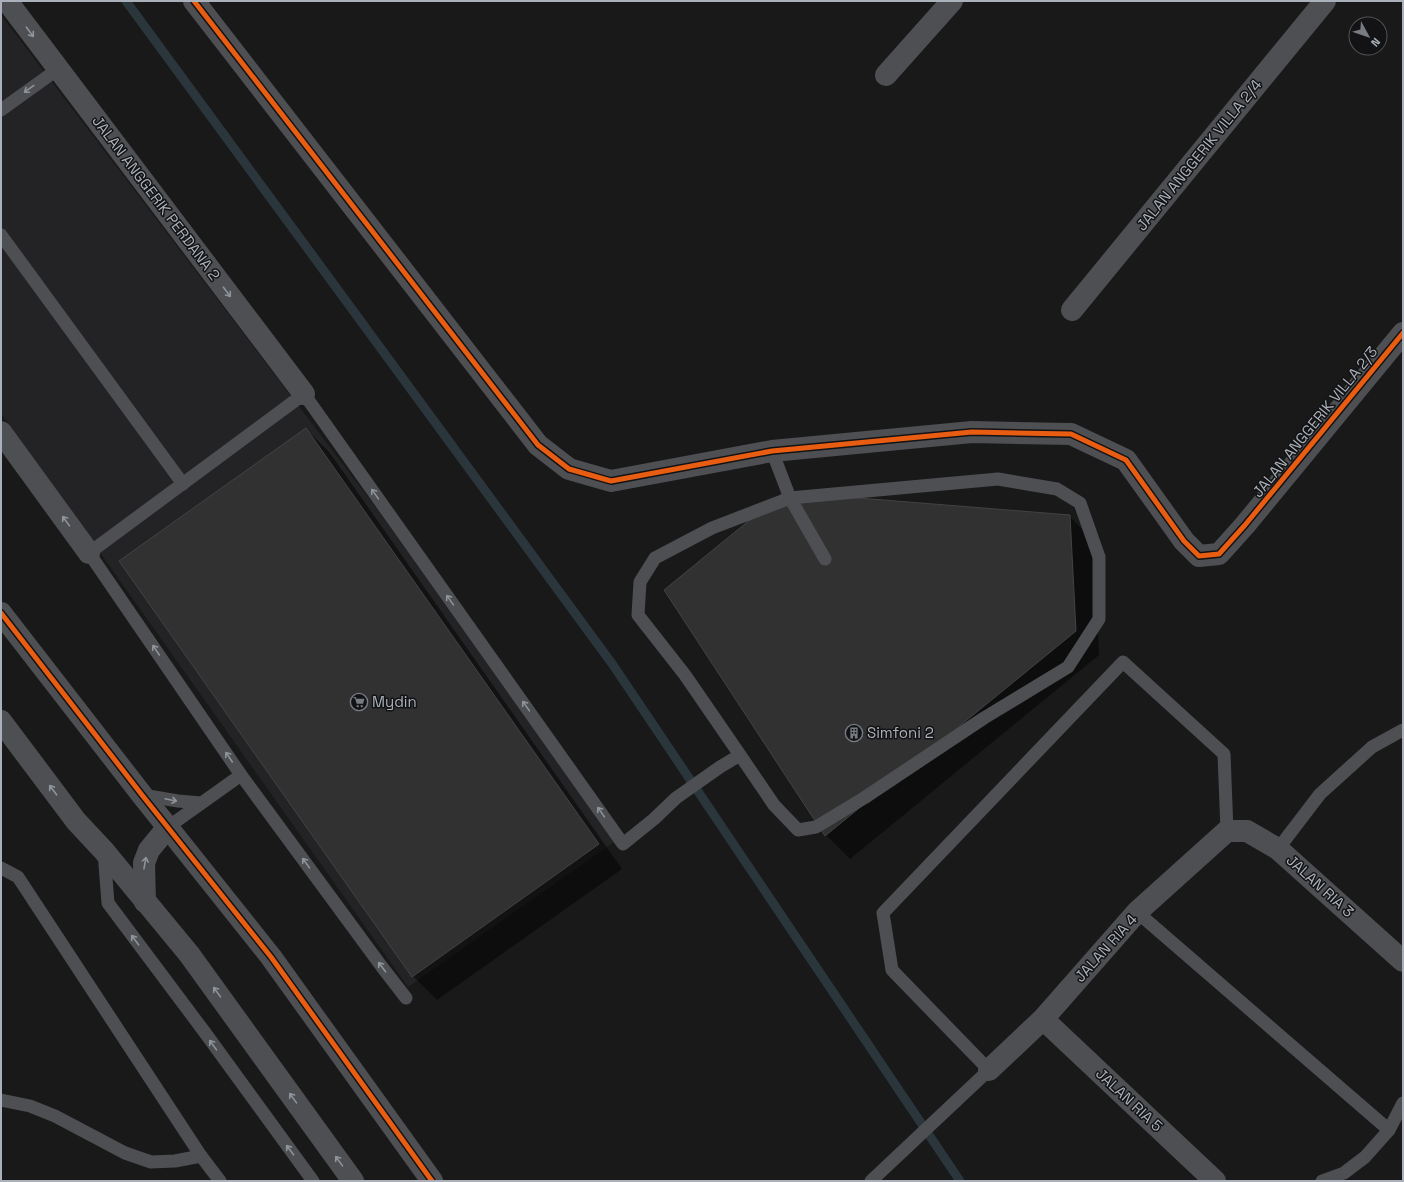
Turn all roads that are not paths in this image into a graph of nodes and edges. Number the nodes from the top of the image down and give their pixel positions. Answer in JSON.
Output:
{"nodes":[{"id":1,"x":7,"y":1,"type":"edge"},
{"id":2,"x":194,"y":1,"type":"edge"},
{"id":3,"x":952,"y":1,"type":"edge"},
{"id":4,"x":1325,"y":1,"type":"edge"},
{"id":5,"x":58,"y":69,"type":"junction"},
{"id":6,"x":886,"y":75,"type":"dead end"},
{"id":7,"x":1,"y":110,"type":"edge"},
{"id":8,"x":1,"y":235,"type":"edge"},
{"id":9,"x":1072,"y":310,"type":"dead end"},
{"id":10,"x":1403,"y":333,"type":"edge"},
{"id":11,"x":304,"y":394,"type":"junction"},
{"id":12,"x":1,"y":432,"type":"edge"},
{"id":13,"x":772,"y":452,"type":"junction"},
{"id":14,"x":183,"y":484,"type":"junction"},
{"id":15,"x":790,"y":498,"type":"junction"},
{"id":16,"x":89,"y":553,"type":"junction"},
{"id":17,"x":825,"y":559,"type":"dead end"},
{"id":18,"x":1,"y":613,"type":"edge"},
{"id":19,"x":1,"y":721,"type":"edge"},
{"id":20,"x":1403,"y":730,"type":"edge"},
{"id":21,"x":740,"y":755,"type":"junction"},
{"id":22,"x":241,"y":775,"type":"junction"},
{"id":23,"x":142,"y":794,"type":"junction"},
{"id":24,"x":201,"y":803,"type":"junction"},
{"id":25,"x":168,"y":827,"type":"junction"},
{"id":26,"x":1227,"y":831,"type":"junction"},
{"id":27,"x":1278,"y":849,"type":"junction"},
{"id":28,"x":104,"y":851,"type":"junction"},
{"id":29,"x":1,"y":868,"type":"edge"},
{"id":30,"x":146,"y":902,"type":"junction"},
{"id":31,"x":1137,"y":912,"type":"junction"},
{"id":32,"x":1403,"y":961,"type":"edge"},
{"id":33,"x":406,"y":998,"type":"dead end"},
{"id":34,"x":1043,"y":1019,"type":"junction"},
{"id":35,"x":989,"y":1070,"type":"junction"},
{"id":36,"x":1,"y":1100,"type":"edge"},
{"id":37,"x":1403,"y":1103,"type":"edge"},
{"id":38,"x":1389,"y":1130,"type":"junction"},
{"id":39,"x":201,"y":1156,"type":"junction"},
{"id":40,"x":220,"y":1181,"type":"edge"},
{"id":41,"x":313,"y":1181,"type":"edge"},
{"id":42,"x":353,"y":1181,"type":"edge"},
{"id":43,"x":432,"y":1181,"type":"edge"},
{"id":44,"x":871,"y":1181,"type":"edge"},
{"id":45,"x":1215,"y":1181,"type":"edge"},
{"id":46,"x":1322,"y":1181,"type":"edge"}],
"edges":[{"from":1,"to":5,"type":"street","name":"JALAN ANGGERIK PERDANA 2","one_way":true},
{"from":2,"to":13,"type":"street","name":"JALAN ANGGERIK VILLA 2/3"},
{"from":3,"to":6,"type":"street"},
{"from":4,"to":9,"type":"street","name":"JALAN ANGGERIK VILLA 2/4"},
{"from":5,"to":7,"type":"lane","one_way":true},
{"from":5,"to":11,"type":"street","name":"JALAN ANGGERIK PERDANA 2","one_way":true},
{"from":8,"to":14,"type":"lane"},
{"from":10,"to":13,"type":"street","name":"JALAN ANGGERIK VILLA 2/3"},
{"from":11,"to":14,"type":"lane"},
{"from":21,"to":11,"type":"lane","one_way":true},
{"from":16,"to":12,"type":"street","one_way":true},
{"from":13,"to":15,"type":"lane"},
{"from":14,"to":16,"type":"lane"},
{"from":15,"to":17,"type":"lane"},
{"from":15,"to":21,"type":"lane"},
{"from":15,"to":21,"type":"lane"},
{"from":22,"to":16,"type":"lane","one_way":true},
{"from":18,"to":23,"type":"street"},
{"from":28,"to":19,"type":"street","one_way":true},
{"from":20,"to":27,"type":"lane"},
{"from":22,"to":24,"type":"lane"},
{"from":33,"to":22,"type":"lane","one_way":true},
{"from":23,"to":24,"type":"lane","one_way":true},
{"from":23,"to":25,"type":"street"},
{"from":24,"to":25,"type":"lane"},
{"from":30,"to":25,"type":"street","one_way":true},
{"from":25,"to":43,"type":"street"},
{"from":26,"to":27,"type":"street","name":"JALAN RIA 3"},
{"from":26,"to":31,"type":"street","name":"JALAN RIA 4"},
{"from":26,"to":35,"type":"lane"},
{"from":27,"to":32,"type":"street","name":"JALAN RIA 3"},
{"from":28,"to":30,"type":"street"},
{"from":41,"to":28,"type":"lane","one_way":true},
{"from":29,"to":39,"type":"lane"},
{"from":42,"to":30,"type":"street","one_way":true},
{"from":31,"to":34,"type":"street","name":"JALAN RIA 4"},
{"from":31,"to":38,"type":"lane"},
{"from":34,"to":35,"type":"street","name":"JALAN RIA 4"},
{"from":34,"to":45,"type":"street","name":"JALAN RIA 5"},
{"from":35,"to":44,"type":"lane"},
{"from":36,"to":39,"type":"lane"},
{"from":37,"to":38,"type":"lane"},
{"from":38,"to":46,"type":"lane"},
{"from":39,"to":40,"type":"lane"}]}
